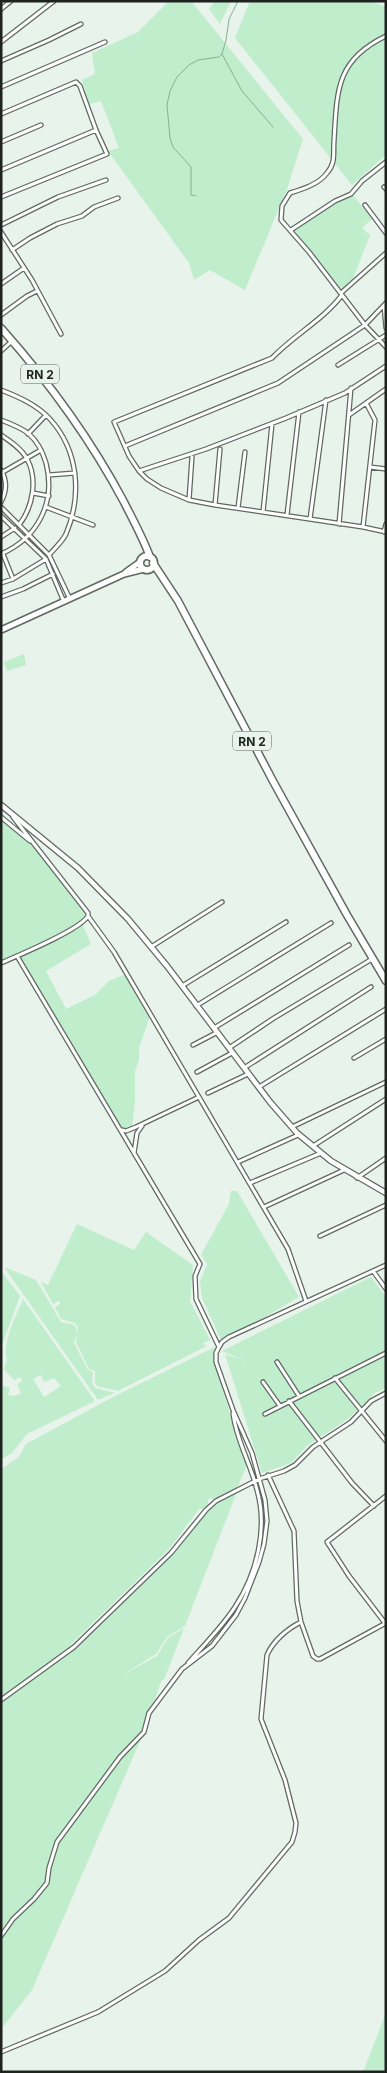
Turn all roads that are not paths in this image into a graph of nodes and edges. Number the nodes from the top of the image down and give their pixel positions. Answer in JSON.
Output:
{"nodes":[{"id":1,"x":11,"y":1,"type":"edge"},
{"id":2,"x":54,"y":1,"type":"edge"},
{"id":3,"x":1,"y":9,"type":"edge"},
{"id":4,"x":81,"y":24,"type":"dead end"},
{"id":5,"x":386,"y":36,"type":"edge"},
{"id":6,"x":1,"y":42,"type":"edge"},
{"id":7,"x":105,"y":42,"type":"dead end"},
{"id":8,"x":1,"y":61,"type":"edge"},
{"id":9,"x":1,"y":87,"type":"edge"},
{"id":10,"x":1,"y":114,"type":"edge"},
{"id":11,"x":41,"y":124,"type":"dead end"},
{"id":12,"x":96,"y":130,"type":"junction"},
{"id":13,"x":1,"y":142,"type":"edge"},
{"id":14,"x":386,"y":162,"type":"edge"},
{"id":15,"x":1,"y":170,"type":"edge"},
{"id":16,"x":106,"y":180,"type":"dead end"},
{"id":17,"x":1,"y":197,"type":"edge"},
{"id":18,"x":118,"y":198,"type":"dead end"},
{"id":19,"x":365,"y":205,"type":"dead end"},
{"id":20,"x":1,"y":225,"type":"edge"},
{"id":21,"x":291,"y":230,"type":"junction"},
{"id":22,"x":386,"y":233,"type":"edge"},
{"id":23,"x":2,"y":234,"type":"edge"},
{"id":24,"x":12,"y":250,"type":"junction"},
{"id":25,"x":386,"y":253,"type":"edge"},
{"id":26,"x":24,"y":268,"type":"junction"},
{"id":27,"x":1,"y":284,"type":"edge"},
{"id":28,"x":37,"y":291,"type":"junction"},
{"id":29,"x":342,"y":294,"type":"junction"},
{"id":30,"x":385,"y":304,"type":"edge"},
{"id":31,"x":1,"y":315,"type":"edge"},
{"id":32,"x":365,"y":325,"type":"junction"},
{"id":33,"x":1,"y":328,"type":"edge"},
{"id":34,"x":386,"y":328,"type":"edge"},
{"id":35,"x":61,"y":334,"type":"dead end"},
{"id":36,"x":386,"y":335,"type":"edge"},
{"id":37,"x":380,"y":339,"type":"junction"},
{"id":38,"x":13,"y":341,"type":"junction"},
{"id":39,"x":386,"y":347,"type":"edge"},
{"id":40,"x":1,"y":350,"type":"edge"},
{"id":41,"x":338,"y":365,"type":"dead end"},
{"id":42,"x":386,"y":366,"type":"edge"},
{"id":43,"x":351,"y":388,"type":"junction"},
{"id":44,"x":386,"y":389,"type":"edge"},
{"id":45,"x":1,"y":390,"type":"edge"},
{"id":46,"x":326,"y":400,"type":"junction"},
{"id":47,"x":366,"y":403,"type":"junction"},
{"id":48,"x":299,"y":412,"type":"junction"},
{"id":49,"x":46,"y":415,"type":"junction"},
{"id":50,"x":349,"y":415,"type":"junction"},
{"id":51,"x":1,"y":420,"type":"edge"},
{"id":52,"x":272,"y":424,"type":"junction"},
{"id":53,"x":28,"y":434,"type":"junction"},
{"id":54,"x":1,"y":436,"type":"edge"},
{"id":55,"x":125,"y":446,"type":"junction"},
{"id":56,"x":220,"y":449,"type":"dead end"},
{"id":57,"x":41,"y":450,"type":"junction"},
{"id":58,"x":245,"y":452,"type":"dead end"},
{"id":59,"x":192,"y":457,"type":"dead end"},
{"id":60,"x":27,"y":458,"type":"junction"},
{"id":61,"x":370,"y":467,"type":"junction"},
{"id":62,"x":386,"y":469,"type":"edge"},
{"id":63,"x":2,"y":471,"type":"edge"},
{"id":64,"x":139,"y":471,"type":"junction"},
{"id":65,"x":75,"y":473,"type":"junction"},
{"id":66,"x":49,"y":475,"type":"junction"},
{"id":67,"x":33,"y":493,"type":"junction"},
{"id":68,"x":49,"y":496,"type":"junction"},
{"id":69,"x":189,"y":500,"type":"junction"},
{"id":70,"x":1,"y":502,"type":"edge"},
{"id":71,"x":215,"y":505,"type":"junction"},
{"id":72,"x":1,"y":507,"type":"edge"},
{"id":73,"x":46,"y":507,"type":"junction"},
{"id":74,"x":238,"y":508,"type":"junction"},
{"id":75,"x":263,"y":512,"type":"junction"},
{"id":76,"x":287,"y":515,"type":"junction"},
{"id":77,"x":1,"y":516,"type":"edge"},
{"id":78,"x":70,"y":518,"type":"junction"},
{"id":79,"x":310,"y":520,"type":"junction"},
{"id":80,"x":338,"y":524,"type":"junction"},
{"id":81,"x":386,"y":524,"type":"edge"},
{"id":82,"x":19,"y":525,"type":"junction"},
{"id":83,"x":93,"y":525,"type":"dead end"},
{"id":84,"x":363,"y":526,"type":"junction"},
{"id":85,"x":15,"y":528,"type":"junction"},
{"id":86,"x":385,"y":532,"type":"edge"},
{"id":87,"x":30,"y":535,"type":"junction"},
{"id":88,"x":1,"y":537,"type":"edge"},
{"id":89,"x":26,"y":538,"type":"junction"},
{"id":90,"x":2,"y":554,"type":"edge"},
{"id":91,"x":49,"y":555,"type":"junction"},
{"id":92,"x":46,"y":559,"type":"junction"},
{"id":93,"x":147,"y":563,"type":"junction"},
{"id":94,"x":53,"y":574,"type":"junction"},
{"id":95,"x":13,"y":579,"type":"junction"},
{"id":96,"x":1,"y":583,"type":"edge"},
{"id":97,"x":1,"y":597,"type":"edge"},
{"id":98,"x":70,"y":600,"type":"junction"},
{"id":99,"x":64,"y":602,"type":"junction"},
{"id":100,"x":1,"y":630,"type":"edge"},
{"id":101,"x":1,"y":805,"type":"edge"},
{"id":102,"x":8,"y":810,"type":"junction"},
{"id":103,"x":1,"y":817,"type":"edge"},
{"id":104,"x":36,"y":846,"type":"junction"},
{"id":105,"x":222,"y":902,"type":"dead end"},
{"id":106,"x":88,"y":916,"type":"junction"},
{"id":107,"x":286,"y":922,"type":"dead end"},
{"id":108,"x":331,"y":923,"type":"dead end"},
{"id":109,"x":349,"y":944,"type":"dead end"},
{"id":110,"x":151,"y":947,"type":"junction"},
{"id":111,"x":17,"y":956,"type":"junction"},
{"id":112,"x":372,"y":958,"type":"junction"},
{"id":113,"x":1,"y":963,"type":"edge"},
{"id":114,"x":386,"y":981,"type":"edge"},
{"id":115,"x":182,"y":986,"type":"junction"},
{"id":116,"x":372,"y":986,"type":"dead end"},
{"id":117,"x":196,"y":1006,"type":"junction"},
{"id":118,"x":386,"y":1009,"type":"edge"},
{"id":119,"x":215,"y":1031,"type":"junction"},
{"id":120,"x":386,"y":1039,"type":"edge"},
{"id":121,"x":193,"y":1045,"type":"dead end"},
{"id":122,"x":230,"y":1051,"type":"junction"},
{"id":123,"x":354,"y":1058,"type":"dead end"},
{"id":124,"x":244,"y":1068,"type":"junction"},
{"id":125,"x":197,"y":1072,"type":"dead end"},
{"id":126,"x":248,"y":1074,"type":"junction"},
{"id":127,"x":386,"y":1082,"type":"edge"},
{"id":128,"x":258,"y":1088,"type":"junction"},
{"id":129,"x":208,"y":1093,"type":"dead end"},
{"id":130,"x":199,"y":1097,"type":"junction"},
{"id":131,"x":386,"y":1099,"type":"edge"},
{"id":132,"x":143,"y":1124,"type":"junction"},
{"id":133,"x":292,"y":1128,"type":"junction"},
{"id":134,"x":121,"y":1130,"type":"junction"},
{"id":135,"x":299,"y":1134,"type":"junction"},
{"id":136,"x":312,"y":1146,"type":"junction"},
{"id":137,"x":134,"y":1153,"type":"junction"},
{"id":138,"x":321,"y":1154,"type":"junction"},
{"id":139,"x":386,"y":1158,"type":"edge"},
{"id":140,"x":238,"y":1162,"type":"junction"},
{"id":141,"x":344,"y":1170,"type":"junction"},
{"id":142,"x":357,"y":1178,"type":"junction"},
{"id":143,"x":250,"y":1183,"type":"junction"},
{"id":144,"x":386,"y":1193,"type":"edge"},
{"id":145,"x":386,"y":1205,"type":"edge"},
{"id":146,"x":264,"y":1207,"type":"junction"},
{"id":147,"x":320,"y":1236,"type":"dead end"},
{"id":148,"x":386,"y":1265,"type":"edge"},
{"id":149,"x":373,"y":1271,"type":"junction"},
{"id":150,"x":386,"y":1289,"type":"edge"},
{"id":151,"x":306,"y":1301,"type":"junction"},
{"id":152,"x":218,"y":1347,"type":"junction"},
{"id":153,"x":386,"y":1353,"type":"edge"},
{"id":154,"x":276,"y":1362,"type":"dead end"},
{"id":155,"x":335,"y":1378,"type":"junction"},
{"id":156,"x":263,"y":1382,"type":"dead end"},
{"id":157,"x":386,"y":1393,"type":"edge"},
{"id":158,"x":299,"y":1396,"type":"junction"},
{"id":159,"x":289,"y":1401,"type":"junction"},
{"id":160,"x":280,"y":1406,"type":"junction"},
{"id":161,"x":233,"y":1410,"type":"junction"},
{"id":162,"x":361,"y":1411,"type":"junction"},
{"id":163,"x":264,"y":1414,"type":"dead end"},
{"id":164,"x":386,"y":1441,"type":"edge"},
{"id":165,"x":321,"y":1442,"type":"junction"},
{"id":166,"x":268,"y":1475,"type":"junction"},
{"id":167,"x":259,"y":1479,"type":"junction"},
{"id":168,"x":255,"y":1481,"type":"junction"},
{"id":169,"x":386,"y":1496,"type":"edge"},
{"id":170,"x":374,"y":1506,"type":"junction"},
{"id":171,"x":301,"y":1622,"type":"junction"},
{"id":172,"x":385,"y":1623,"type":"edge"},
{"id":173,"x":182,"y":1669,"type":"junction"},
{"id":174,"x":1,"y":1700,"type":"edge"},
{"id":175,"x":1,"y":1936,"type":"edge"},
{"id":176,"x":1,"y":2052,"type":"edge"}],
"edges":[{"from":1,"to":3,"type":"street"},
{"from":2,"to":6,"type":"street"},
{"from":4,"to":8,"type":"street"},
{"from":5,"to":21,"type":"street"},
{"from":7,"to":9,"type":"street"},
{"from":10,"to":12,"type":"street"},
{"from":11,"to":13,"type":"street"},
{"from":12,"to":15,"type":"street"},
{"from":12,"to":17,"type":"street"},
{"from":14,"to":21,"type":"street"},
{"from":16,"to":20,"type":"street"},
{"from":18,"to":24,"type":"street"},
{"from":19,"to":22,"type":"street"},
{"from":21,"to":29,"type":"street"},
{"from":23,"to":24,"type":"street"},
{"from":24,"to":26,"type":"street"},
{"from":25,"to":29,"type":"street"},
{"from":26,"to":27,"type":"street"},
{"from":26,"to":28,"type":"street"},
{"from":28,"to":31,"type":"street"},
{"from":28,"to":35,"type":"street"},
{"from":29,"to":32,"type":"street"},
{"from":29,"to":55,"type":"street"},
{"from":30,"to":32,"type":"street"},
{"from":30,"to":34,"type":"street"},
{"from":32,"to":37,"type":"street"},
{"from":32,"to":55,"type":"street"},
{"from":33,"to":38,"type":"highway","number":"RN 2"},
{"from":36,"to":37,"type":"street"},
{"from":37,"to":39,"type":"street"},
{"from":37,"to":41,"type":"street"},
{"from":38,"to":40,"type":"street"},
{"from":38,"to":93,"type":"highway","number":"RN 2"},
{"from":42,"to":43,"type":"street"},
{"from":43,"to":46,"type":"street"},
{"from":43,"to":50,"type":"street"},
{"from":44,"to":47,"type":"street"},
{"from":45,"to":49,"type":"street"},
{"from":46,"to":48,"type":"street"},
{"from":46,"to":79,"type":"street"},
{"from":47,"to":50,"type":"street"},
{"from":47,"to":61,"type":"street"},
{"from":48,"to":52,"type":"street"},
{"from":48,"to":76,"type":"street"},
{"from":49,"to":53,"type":"street"},
{"from":49,"to":65,"type":"street"},
{"from":50,"to":80,"type":"street"},
{"from":51,"to":53,"type":"street"},
{"from":52,"to":64,"type":"street"},
{"from":52,"to":75,"type":"street"},
{"from":53,"to":57,"type":"street"},
{"from":54,"to":60,"type":"street"},
{"from":55,"to":64,"type":"street"},
{"from":56,"to":71,"type":"street"},
{"from":57,"to":60,"type":"street"},
{"from":57,"to":66,"type":"street"},
{"from":58,"to":74,"type":"street"},
{"from":59,"to":69,"type":"street"},
{"from":60,"to":63,"type":"street"},
{"from":60,"to":67,"type":"street"},
{"from":61,"to":62,"type":"street"},
{"from":61,"to":84,"type":"street"},
{"from":63,"to":70,"type":"street"},
{"from":64,"to":69,"type":"street"},
{"from":65,"to":66,"type":"street"},
{"from":65,"to":78,"type":"street"},
{"from":66,"to":68,"type":"street"},
{"from":67,"to":68,"type":"street"},
{"from":67,"to":82,"type":"street"},
{"from":68,"to":73,"type":"street"},
{"from":69,"to":71,"type":"street"},
{"from":71,"to":74,"type":"street"},
{"from":72,"to":82,"type":"street"},
{"from":73,"to":78,"type":"street"},
{"from":73,"to":87,"type":"street"},
{"from":74,"to":75,"type":"street"},
{"from":75,"to":76,"type":"street"},
{"from":76,"to":79,"type":"street"},
{"from":77,"to":85,"type":"street"},
{"from":78,"to":83,"type":"street"},
{"from":78,"to":91,"type":"street"},
{"from":79,"to":80,"type":"street"},
{"from":80,"to":84,"type":"street"},
{"from":81,"to":86,"type":"street"},
{"from":82,"to":87,"type":"street"},
{"from":84,"to":86,"type":"street"},
{"from":85,"to":88,"type":"street"},
{"from":85,"to":89,"type":"street"},
{"from":87,"to":89,"type":"street"},
{"from":87,"to":91,"type":"street"},
{"from":89,"to":90,"type":"street"},
{"from":89,"to":92,"type":"street"},
{"from":90,"to":95,"type":"street"},
{"from":91,"to":98,"type":"street"},
{"from":92,"to":94,"type":"street"},
{"from":92,"to":95,"type":"street"},
{"from":93,"to":98,"type":"main road"},
{"from":93,"to":112,"type":"highway","number":"RN 2"},
{"from":94,"to":97,"type":"street"},
{"from":94,"to":99,"type":"street"},
{"from":95,"to":96,"type":"street"},
{"from":98,"to":99,"type":"main road"},
{"from":99,"to":100,"type":"main road"},
{"from":101,"to":102,"type":"street"},
{"from":102,"to":104,"type":"street"},
{"from":102,"to":110,"type":"street"},
{"from":103,"to":104,"type":"street"},
{"from":104,"to":106,"type":"street"},
{"from":105,"to":110,"type":"street"},
{"from":106,"to":111,"type":"street"},
{"from":106,"to":130,"type":"street"},
{"from":107,"to":115,"type":"street"},
{"from":108,"to":117,"type":"street"},
{"from":109,"to":119,"type":"street"},
{"from":110,"to":115,"type":"street"},
{"from":111,"to":113,"type":"street"},
{"from":111,"to":134,"type":"street"},
{"from":112,"to":114,"type":"highway","number":"RN 2"},
{"from":112,"to":122,"type":"street"},
{"from":115,"to":117,"type":"street"},
{"from":116,"to":124,"type":"street"},
{"from":117,"to":119,"type":"street"},
{"from":118,"to":128,"type":"street"},
{"from":119,"to":121,"type":"street"},
{"from":119,"to":122,"type":"street"},
{"from":120,"to":123,"type":"street"},
{"from":122,"to":124,"type":"street"},
{"from":122,"to":125,"type":"street"},
{"from":124,"to":126,"type":"street"},
{"from":126,"to":128,"type":"street"},
{"from":126,"to":129,"type":"street"},
{"from":127,"to":133,"type":"street"},
{"from":128,"to":133,"type":"street"},
{"from":130,"to":132,"type":"street"},
{"from":130,"to":140,"type":"street"},
{"from":131,"to":136,"type":"street"},
{"from":132,"to":134,"type":"street"},
{"from":132,"to":137,"type":"street"},
{"from":133,"to":135,"type":"street"},
{"from":134,"to":137,"type":"street"},
{"from":135,"to":136,"type":"street"},
{"from":135,"to":140,"type":"street"},
{"from":136,"to":138,"type":"street"},
{"from":137,"to":152,"type":"street"},
{"from":138,"to":141,"type":"street"},
{"from":138,"to":143,"type":"street"},
{"from":139,"to":142,"type":"street"},
{"from":140,"to":143,"type":"street"},
{"from":141,"to":142,"type":"street"},
{"from":141,"to":146,"type":"street"},
{"from":142,"to":144,"type":"street"},
{"from":143,"to":146,"type":"street"},
{"from":145,"to":147,"type":"street"},
{"from":146,"to":151,"type":"street"},
{"from":148,"to":149,"type":"street"},
{"from":149,"to":150,"type":"street"},
{"from":149,"to":151,"type":"street"},
{"from":151,"to":152,"type":"street"},
{"from":152,"to":161,"type":"street"},
{"from":153,"to":155,"type":"street"},
{"from":154,"to":158,"type":"street"},
{"from":155,"to":158,"type":"street"},
{"from":155,"to":162,"type":"street"},
{"from":156,"to":160,"type":"street"},
{"from":157,"to":162,"type":"street"},
{"from":158,"to":159,"type":"street"},
{"from":159,"to":160,"type":"street"},
{"from":159,"to":165,"type":"street"},
{"from":160,"to":163,"type":"street"},
{"from":161,"to":167,"type":"street"},
{"from":161,"to":168,"type":"street"},
{"from":162,"to":164,"type":"street"},
{"from":162,"to":165,"type":"street"},
{"from":165,"to":166,"type":"street"},
{"from":165,"to":170,"type":"street"},
{"from":166,"to":167,"type":"street"},
{"from":166,"to":171,"type":"street"},
{"from":167,"to":168,"type":"street"},
{"from":167,"to":173,"type":"street"},
{"from":168,"to":173,"type":"street"},
{"from":168,"to":174,"type":"street"},
{"from":169,"to":170,"type":"street"},
{"from":170,"to":172,"type":"street"},
{"from":171,"to":172,"type":"street"},
{"from":171,"to":176,"type":"street"},
{"from":173,"to":175,"type":"street"}]}
